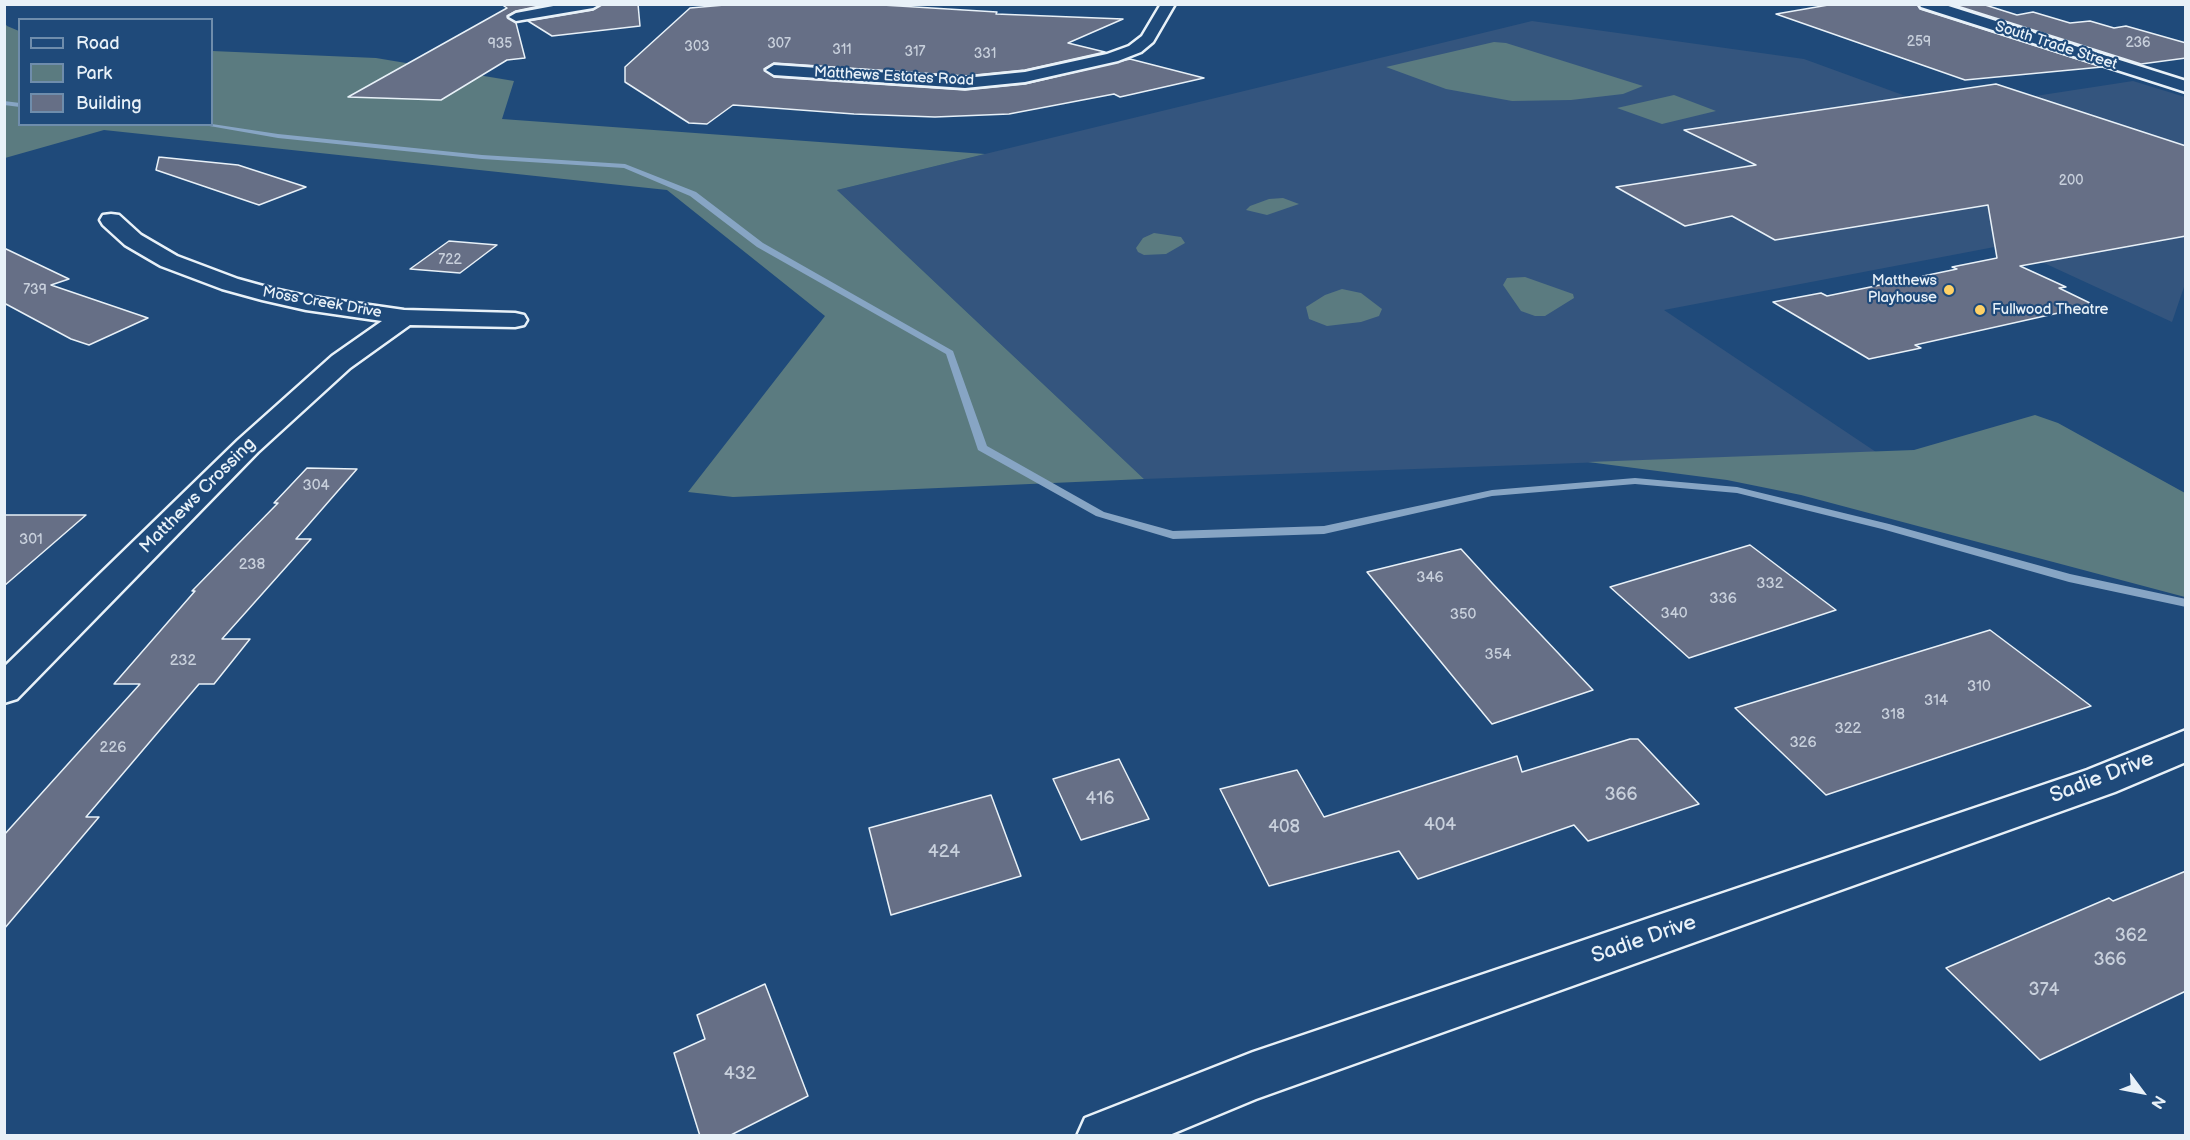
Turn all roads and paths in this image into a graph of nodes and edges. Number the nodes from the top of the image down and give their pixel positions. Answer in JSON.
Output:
{"nodes":[{"id":1,"x":593,"y":4,"type":"edge"},
{"id":2,"x":1926,"y":4,"type":"edge"},
{"id":3,"x":1162,"y":5,"type":"edge"},
{"id":4,"x":516,"y":17,"type":"dead end"},
{"id":5,"x":774,"y":70,"type":"dead end"},
{"id":6,"x":2186,"y":87,"type":"edge"},
{"id":7,"x":111,"y":220,"type":"dead end"},
{"id":8,"x":404,"y":317,"type":"junction"},
{"id":9,"x":515,"y":320,"type":"dead end"},
{"id":10,"x":4,"y":690,"type":"edge"},
{"id":11,"x":2186,"y":746,"type":"edge"},
{"id":12,"x":1103,"y":1136,"type":"edge"}],
"edges":[{"from":1,"to":4,"type":"street"},
{"from":2,"to":6,"type":"street","name":"South Trade Street"},
{"from":3,"to":5,"type":"street","name":"Matthews Estates Road"},
{"from":7,"to":8,"type":"street","name":"Moss Creek Drive"},
{"from":8,"to":9,"type":"street","name":"Moss Creek Drive"},
{"from":8,"to":10,"type":"street","name":"Matthews Crossing"},
{"from":11,"to":12,"type":"street","name":"Sadie Drive"}]}
